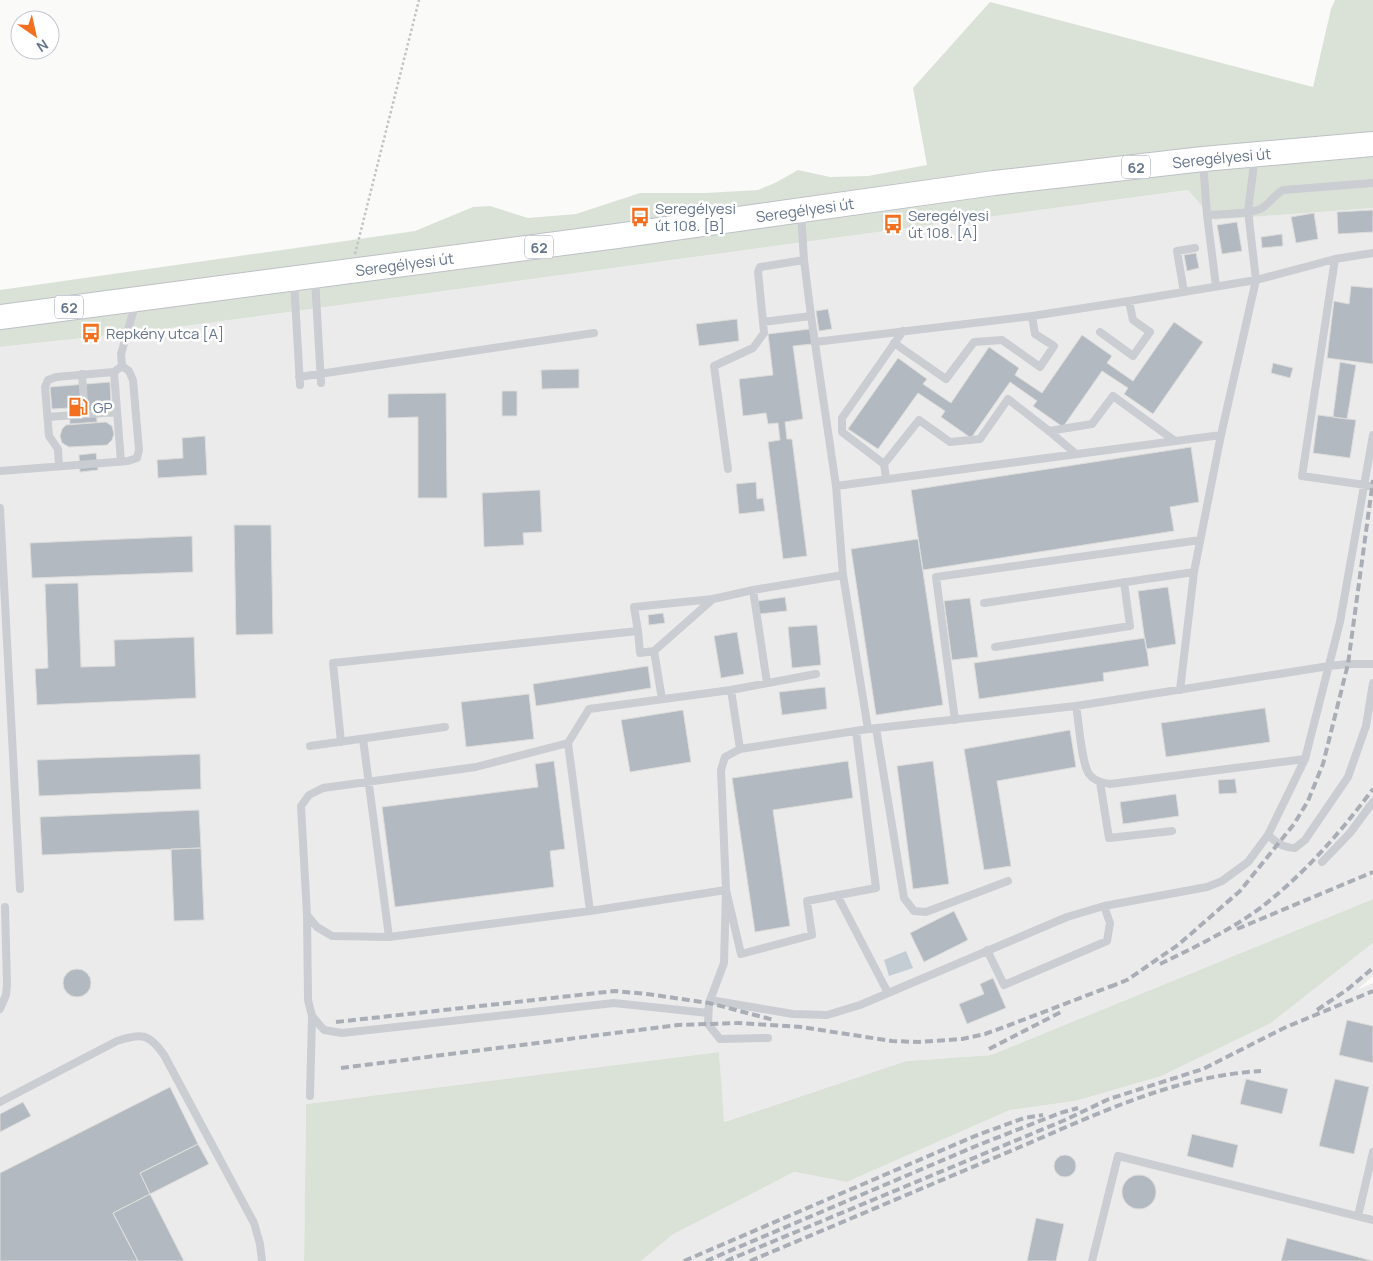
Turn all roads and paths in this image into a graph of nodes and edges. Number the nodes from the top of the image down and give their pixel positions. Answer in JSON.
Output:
{"nodes":[{"id":1,"x":419,"y":0,"type":"edge"},
{"id":2,"x":1373,"y":144,"type":"edge"},
{"id":3,"x":1255,"y":154,"type":"junction"},
{"id":4,"x":1203,"y":159,"type":"junction"},
{"id":5,"x":1373,"y":183,"type":"edge"},
{"id":6,"x":801,"y":210,"type":"junction"},
{"id":7,"x":1248,"y":212,"type":"junction"},
{"id":8,"x":1207,"y":215,"type":"junction"},
{"id":9,"x":1196,"y":248,"type":"dead end"},
{"id":10,"x":1373,"y":253,"type":"edge"},
{"id":11,"x":1335,"y":259,"type":"junction"},
{"id":12,"x":804,"y":260,"type":"junction"},
{"id":13,"x":350,"y":272,"type":"junction"},
{"id":14,"x":304,"y":277,"type":"junction"},
{"id":15,"x":1256,"y":280,"type":"junction"},
{"id":16,"x":1216,"y":286,"type":"junction"},
{"id":17,"x":1184,"y":292,"type":"junction"},
{"id":18,"x":138,"y":298,"type":"junction"},
{"id":19,"x":1129,"y":302,"type":"junction"},
{"id":20,"x":811,"y":316,"type":"junction"},
{"id":21,"x":1032,"y":316,"type":"junction"},
{"id":22,"x":0,"y":317,"type":"edge"},
{"id":23,"x":763,"y":322,"type":"junction"},
{"id":24,"x":903,"y":331,"type":"junction"},
{"id":25,"x":1100,"y":332,"type":"dead end"},
{"id":26,"x":594,"y":333,"type":"dead end"},
{"id":27,"x":815,"y":342,"type":"junction"},
{"id":28,"x":894,"y":343,"type":"junction"},
{"id":29,"x":122,"y":366,"type":"junction"},
{"id":30,"x":114,"y":372,"type":"junction"},
{"id":31,"x":82,"y":374,"type":"junction"},
{"id":32,"x":320,"y":374,"type":"junction"},
{"id":33,"x":321,"y":383,"type":"dead end"},
{"id":34,"x":117,"y":412,"type":"junction"},
{"id":35,"x":85,"y":414,"type":"junction"},
{"id":36,"x":48,"y":417,"type":"junction"},
{"id":37,"x":1049,"y":431,"type":"junction"},
{"id":38,"x":1222,"y":435,"type":"junction"},
{"id":39,"x":1373,"y":435,"type":"edge"},
{"id":40,"x":1175,"y":441,"type":"junction"},
{"id":41,"x":1076,"y":454,"type":"junction"},
{"id":42,"x":121,"y":462,"type":"junction"},
{"id":43,"x":884,"y":464,"type":"junction"},
{"id":44,"x":59,"y":466,"type":"junction"},
{"id":45,"x":728,"y":469,"type":"dead end"},
{"id":46,"x":0,"y":471,"type":"edge"},
{"id":47,"x":886,"y":478,"type":"junction"},
{"id":48,"x":1364,"y":485,"type":"junction"},
{"id":49,"x":836,"y":486,"type":"junction"},
{"id":50,"x":1373,"y":486,"type":"edge"},
{"id":51,"x":0,"y":508,"type":"edge"},
{"id":52,"x":1200,"y":540,"type":"junction"},
{"id":53,"x":1194,"y":572,"type":"junction"},
{"id":54,"x":843,"y":576,"type":"junction"},
{"id":55,"x":1124,"y":582,"type":"junction"},
{"id":56,"x":753,"y":590,"type":"junction"},
{"id":57,"x":713,"y":599,"type":"junction"},
{"id":58,"x":984,"y":603,"type":"dead end"},
{"id":59,"x":638,"y":631,"type":"junction"},
{"id":60,"x":995,"y":646,"type":"dead end"},
{"id":61,"x":654,"y":651,"type":"junction"},
{"id":62,"x":1373,"y":664,"type":"edge"},
{"id":63,"x":1329,"y":666,"type":"junction"},
{"id":64,"x":816,"y":674,"type":"dead end"},
{"id":65,"x":767,"y":683,"type":"junction"},
{"id":66,"x":1373,"y":683,"type":"edge"},
{"id":67,"x":731,"y":690,"type":"junction"},
{"id":68,"x":1180,"y":690,"type":"junction"},
{"id":69,"x":662,"y":699,"type":"junction"},
{"id":70,"x":1076,"y":706,"type":"junction"},
{"id":71,"x":955,"y":720,"type":"junction"},
{"id":72,"x":445,"y":727,"type":"dead end"},
{"id":73,"x":872,"y":729,"type":"junction"},
{"id":74,"x":856,"y":731,"type":"junction"},
{"id":75,"x":362,"y":739,"type":"junction"},
{"id":76,"x":340,"y":742,"type":"junction"},
{"id":77,"x":568,"y":743,"type":"junction"},
{"id":78,"x":310,"y":746,"type":"dead end"},
{"id":79,"x":740,"y":749,"type":"junction"},
{"id":80,"x":1305,"y":759,"type":"junction"},
{"id":81,"x":369,"y":782,"type":"junction"},
{"id":82,"x":1100,"y":782,"type":"junction"},
{"id":83,"x":1373,"y":802,"type":"edge"},
{"id":84,"x":1172,"y":831,"type":"dead end"},
{"id":85,"x":1268,"y":835,"type":"junction"},
{"id":86,"x":1322,"y":862,"type":"dead end"},
{"id":87,"x":1008,"y":881,"type":"dead end"},
{"id":88,"x":20,"y":889,"type":"dead end"},
{"id":89,"x":726,"y":890,"type":"junction"},
{"id":90,"x":837,"y":895,"type":"junction"},
{"id":91,"x":5,"y":906,"type":"dead end"},
{"id":92,"x":1104,"y":906,"type":"junction"},
{"id":93,"x":590,"y":911,"type":"junction"},
{"id":94,"x":307,"y":915,"type":"junction"},
{"id":95,"x":3,"y":926,"type":"edge"},
{"id":96,"x":390,"y":937,"type":"junction"},
{"id":97,"x":987,"y":950,"type":"junction"},
{"id":98,"x":888,"y":993,"type":"junction"},
{"id":99,"x":3,"y":995,"type":"edge"},
{"id":100,"x":710,"y":1000,"type":"junction"},
{"id":101,"x":0,"y":1009,"type":"edge"},
{"id":102,"x":708,"y":1013,"type":"junction"},
{"id":103,"x":312,"y":1016,"type":"junction"},
{"id":104,"x":768,"y":1038,"type":"dead end"},
{"id":105,"x":310,"y":1096,"type":"dead end"},
{"id":106,"x":0,"y":1102,"type":"edge"},
{"id":107,"x":1373,"y":1152,"type":"edge"},
{"id":108,"x":1358,"y":1216,"type":"junction"},
{"id":109,"x":1373,"y":1220,"type":"edge"},
{"id":110,"x":262,"y":1261,"type":"edge"},
{"id":111,"x":1092,"y":1261,"type":"edge"}],
"edges":[{"from":1,"to":13,"type":"path"},
{"from":2,"to":3,"type":"main road","name":"Seregélyesi út","number":"62"},
{"from":3,"to":4,"type":"main road","name":"Seregélyesi út","number":"62"},
{"from":3,"to":7,"type":"lane"},
{"from":4,"to":6,"type":"main road","name":"Seregélyesi út","number":"62"},
{"from":4,"to":8,"type":"lane"},
{"from":5,"to":7,"type":"lane"},
{"from":6,"to":12,"type":"lane"},
{"from":6,"to":13,"type":"main road","name":"Seregélyesi út","number":"62"},
{"from":7,"to":8,"type":"lane"},
{"from":7,"to":15,"type":"lane"},
{"from":8,"to":16,"type":"lane"},
{"from":9,"to":17,"type":"lane"},
{"from":10,"to":11,"type":"lane"},
{"from":11,"to":15,"type":"lane"},
{"from":11,"to":48,"type":"lane"},
{"from":12,"to":20,"type":"lane"},
{"from":12,"to":23,"type":"lane"},
{"from":13,"to":14,"type":"main road","name":"Seregélyesi út","number":"62"},
{"from":14,"to":18,"type":"main road","name":"Seregélyesi út","number":"62"},
{"from":14,"to":32,"type":"lane"},
{"from":14,"to":32,"type":"lane"},
{"from":15,"to":16,"type":"lane"},
{"from":15,"to":38,"type":"lane"},
{"from":16,"to":17,"type":"lane"},
{"from":17,"to":19,"type":"lane"},
{"from":18,"to":22,"type":"main road","name":"Seregélyesi út","number":"62"},
{"from":18,"to":29,"type":"lane"},
{"from":19,"to":21,"type":"lane"},
{"from":19,"to":25,"type":"lane"},
{"from":20,"to":23,"type":"lane"},
{"from":20,"to":27,"type":"lane"},
{"from":21,"to":24,"type":"lane"},
{"from":21,"to":28,"type":"lane"},
{"from":23,"to":45,"type":"lane"},
{"from":24,"to":27,"type":"lane"},
{"from":24,"to":28,"type":"lane"},
{"from":26,"to":32,"type":"lane"},
{"from":27,"to":49,"type":"lane"},
{"from":28,"to":43,"type":"lane"},
{"from":29,"to":30,"type":"lane"},
{"from":29,"to":42,"type":"lane"},
{"from":30,"to":31,"type":"lane"},
{"from":30,"to":34,"type":"lane"},
{"from":31,"to":35,"type":"lane"},
{"from":31,"to":36,"type":"lane"},
{"from":32,"to":33,"type":"lane"},
{"from":34,"to":35,"type":"lane"},
{"from":34,"to":42,"type":"lane"},
{"from":35,"to":36,"type":"lane"},
{"from":36,"to":44,"type":"lane"},
{"from":37,"to":40,"type":"lane"},
{"from":37,"to":41,"type":"lane"},
{"from":37,"to":43,"type":"lane"},
{"from":38,"to":40,"type":"lane"},
{"from":38,"to":52,"type":"lane"},
{"from":39,"to":48,"type":"lane"},
{"from":40,"to":41,"type":"lane"},
{"from":41,"to":47,"type":"lane"},
{"from":42,"to":44,"type":"lane"},
{"from":43,"to":47,"type":"lane"},
{"from":44,"to":46,"type":"lane"},
{"from":47,"to":49,"type":"lane"},
{"from":48,"to":50,"type":"lane"},
{"from":48,"to":63,"type":"lane"},
{"from":49,"to":54,"type":"lane"},
{"from":51,"to":88,"type":"lane"},
{"from":52,"to":53,"type":"lane"},
{"from":52,"to":71,"type":"lane"},
{"from":53,"to":55,"type":"lane"},
{"from":53,"to":68,"type":"lane"},
{"from":54,"to":56,"type":"lane"},
{"from":54,"to":73,"type":"lane"},
{"from":55,"to":58,"type":"lane"},
{"from":55,"to":60,"type":"lane"},
{"from":56,"to":57,"type":"lane"},
{"from":56,"to":65,"type":"lane"},
{"from":57,"to":59,"type":"lane"},
{"from":57,"to":61,"type":"lane"},
{"from":59,"to":61,"type":"lane"},
{"from":59,"to":76,"type":"lane"},
{"from":61,"to":69,"type":"lane"},
{"from":62,"to":63,"type":"lane"},
{"from":63,"to":68,"type":"lane"},
{"from":63,"to":80,"type":"lane"},
{"from":64,"to":65,"type":"lane"},
{"from":65,"to":67,"type":"lane"},
{"from":66,"to":85,"type":"lane"},
{"from":67,"to":69,"type":"lane"},
{"from":67,"to":79,"type":"lane"},
{"from":68,"to":70,"type":"lane"},
{"from":69,"to":77,"type":"lane"},
{"from":70,"to":71,"type":"lane"},
{"from":70,"to":82,"type":"lane"},
{"from":71,"to":73,"type":"lane"},
{"from":72,"to":75,"type":"lane"},
{"from":73,"to":74,"type":"lane"},
{"from":73,"to":87,"type":"lane"},
{"from":74,"to":79,"type":"lane"},
{"from":74,"to":90,"type":"lane"},
{"from":75,"to":76,"type":"lane"},
{"from":75,"to":81,"type":"lane"},
{"from":76,"to":78,"type":"lane"},
{"from":77,"to":81,"type":"lane"},
{"from":77,"to":93,"type":"lane"},
{"from":79,"to":89,"type":"lane"},
{"from":80,"to":82,"type":"lane"},
{"from":80,"to":85,"type":"lane"},
{"from":81,"to":94,"type":"lane"},
{"from":81,"to":96,"type":"lane"},
{"from":82,"to":84,"type":"lane"},
{"from":83,"to":86,"type":"lane"},
{"from":85,"to":92,"type":"lane"},
{"from":89,"to":90,"type":"lane"},
{"from":89,"to":93,"type":"lane"},
{"from":89,"to":100,"type":"lane"},
{"from":90,"to":98,"type":"lane"},
{"from":91,"to":95,"type":"lane"},
{"from":92,"to":97,"type":"lane"},
{"from":92,"to":97,"type":"lane"},
{"from":93,"to":96,"type":"lane"},
{"from":94,"to":96,"type":"lane"},
{"from":94,"to":103,"type":"lane"},
{"from":95,"to":99,"type":"lane"},
{"from":97,"to":98,"type":"lane"},
{"from":98,"to":100,"type":"lane"},
{"from":99,"to":101,"type":"lane"},
{"from":100,"to":102,"type":"lane"},
{"from":102,"to":103,"type":"lane"},
{"from":102,"to":104,"type":"lane"},
{"from":103,"to":105,"type":"lane"},
{"from":106,"to":110,"type":"lane"},
{"from":107,"to":108,"type":"lane"},
{"from":108,"to":109,"type":"lane"},
{"from":108,"to":111,"type":"lane"}]}
